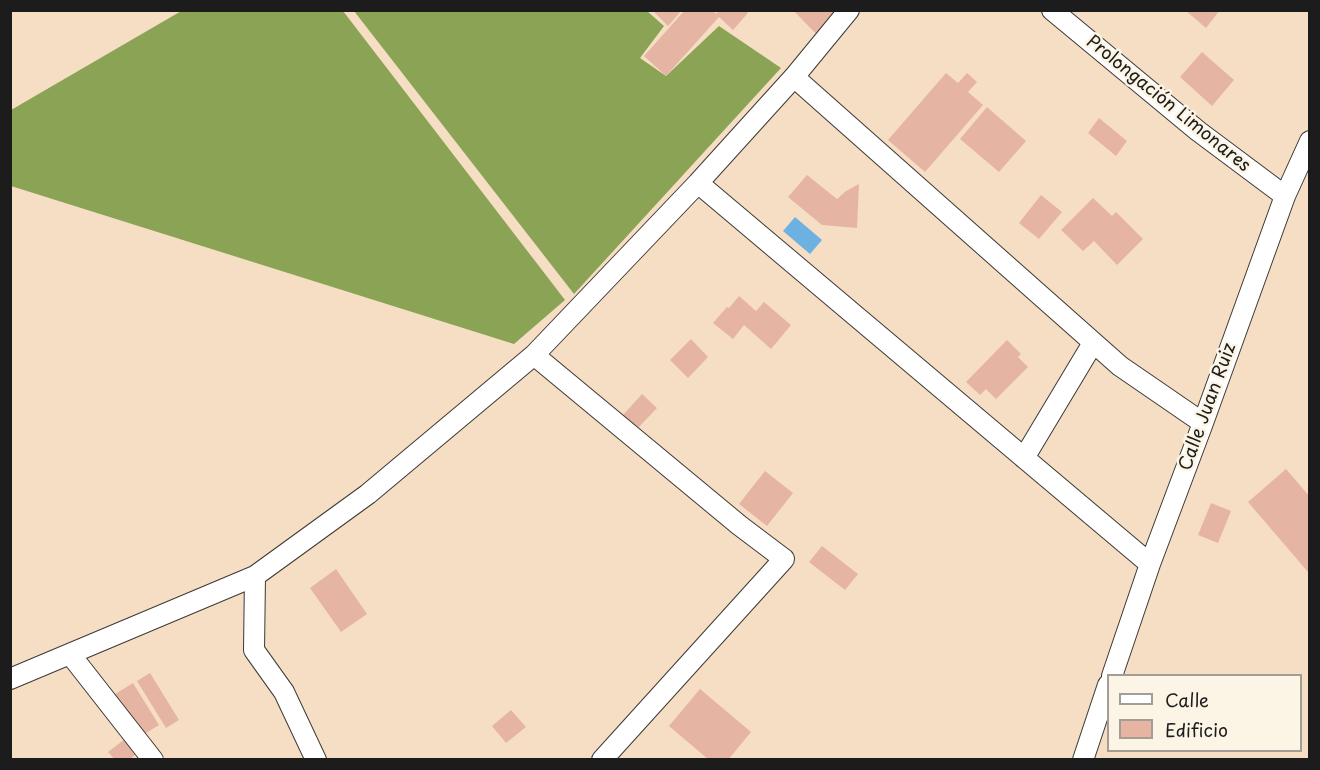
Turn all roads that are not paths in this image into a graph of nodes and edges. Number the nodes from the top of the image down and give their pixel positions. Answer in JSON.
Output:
{"nodes":[{"id":1,"x":849,"y":10,"type":"edge"},
{"id":2,"x":1052,"y":10,"type":"edge"},
{"id":3,"x":794,"y":77,"type":"junction"},
{"id":4,"x":1310,"y":141,"type":"edge"},
{"id":5,"x":698,"y":183,"type":"junction"},
{"id":6,"x":1285,"y":196,"type":"junction"},
{"id":7,"x":1093,"y":343,"type":"junction"},
{"id":8,"x":534,"y":355,"type":"junction"},
{"id":9,"x":1203,"y":423,"type":"junction"},
{"id":10,"x":1024,"y":458,"type":"junction"},
{"id":11,"x":1150,"y":564,"type":"junction"},
{"id":12,"x":255,"y":576,"type":"junction"},
{"id":13,"x":70,"y":654,"type":"junction"},
{"id":14,"x":1112,"y":674,"type":"edge"},
{"id":15,"x":10,"y":680,"type":"edge"},
{"id":16,"x":1107,"y":688,"type":"edge"},
{"id":17,"x":153,"y":759,"type":"edge"},
{"id":18,"x":316,"y":759,"type":"edge"},
{"id":19,"x":602,"y":759,"type":"edge"},
{"id":20,"x":1083,"y":759,"type":"edge"}],
"edges":[{"from":1,"to":3,"type":"street"},
{"from":2,"to":6,"type":"street","name":"Prolongación Limonares"},
{"from":3,"to":5,"type":"street"},
{"from":3,"to":7,"type":"street"},
{"from":4,"to":6,"type":"street","name":"Calle Juan Ruiz"},
{"from":5,"to":8,"type":"street"},
{"from":5,"to":10,"type":"street"},
{"from":6,"to":9,"type":"street","name":"Calle Juan Ruiz"},
{"from":7,"to":9,"type":"street"},
{"from":7,"to":10,"type":"street"},
{"from":8,"to":12,"type":"street"},
{"from":8,"to":19,"type":"street"},
{"from":9,"to":11,"type":"street","name":"Calle Juan Ruiz"},
{"from":10,"to":11,"type":"street"},
{"from":11,"to":14,"type":"street","name":"Calle Juan Ruiz"},
{"from":12,"to":13,"type":"street"},
{"from":12,"to":18,"type":"street"},
{"from":13,"to":15,"type":"street"},
{"from":13,"to":17,"type":"street"},
{"from":16,"to":20,"type":"street"}]}
